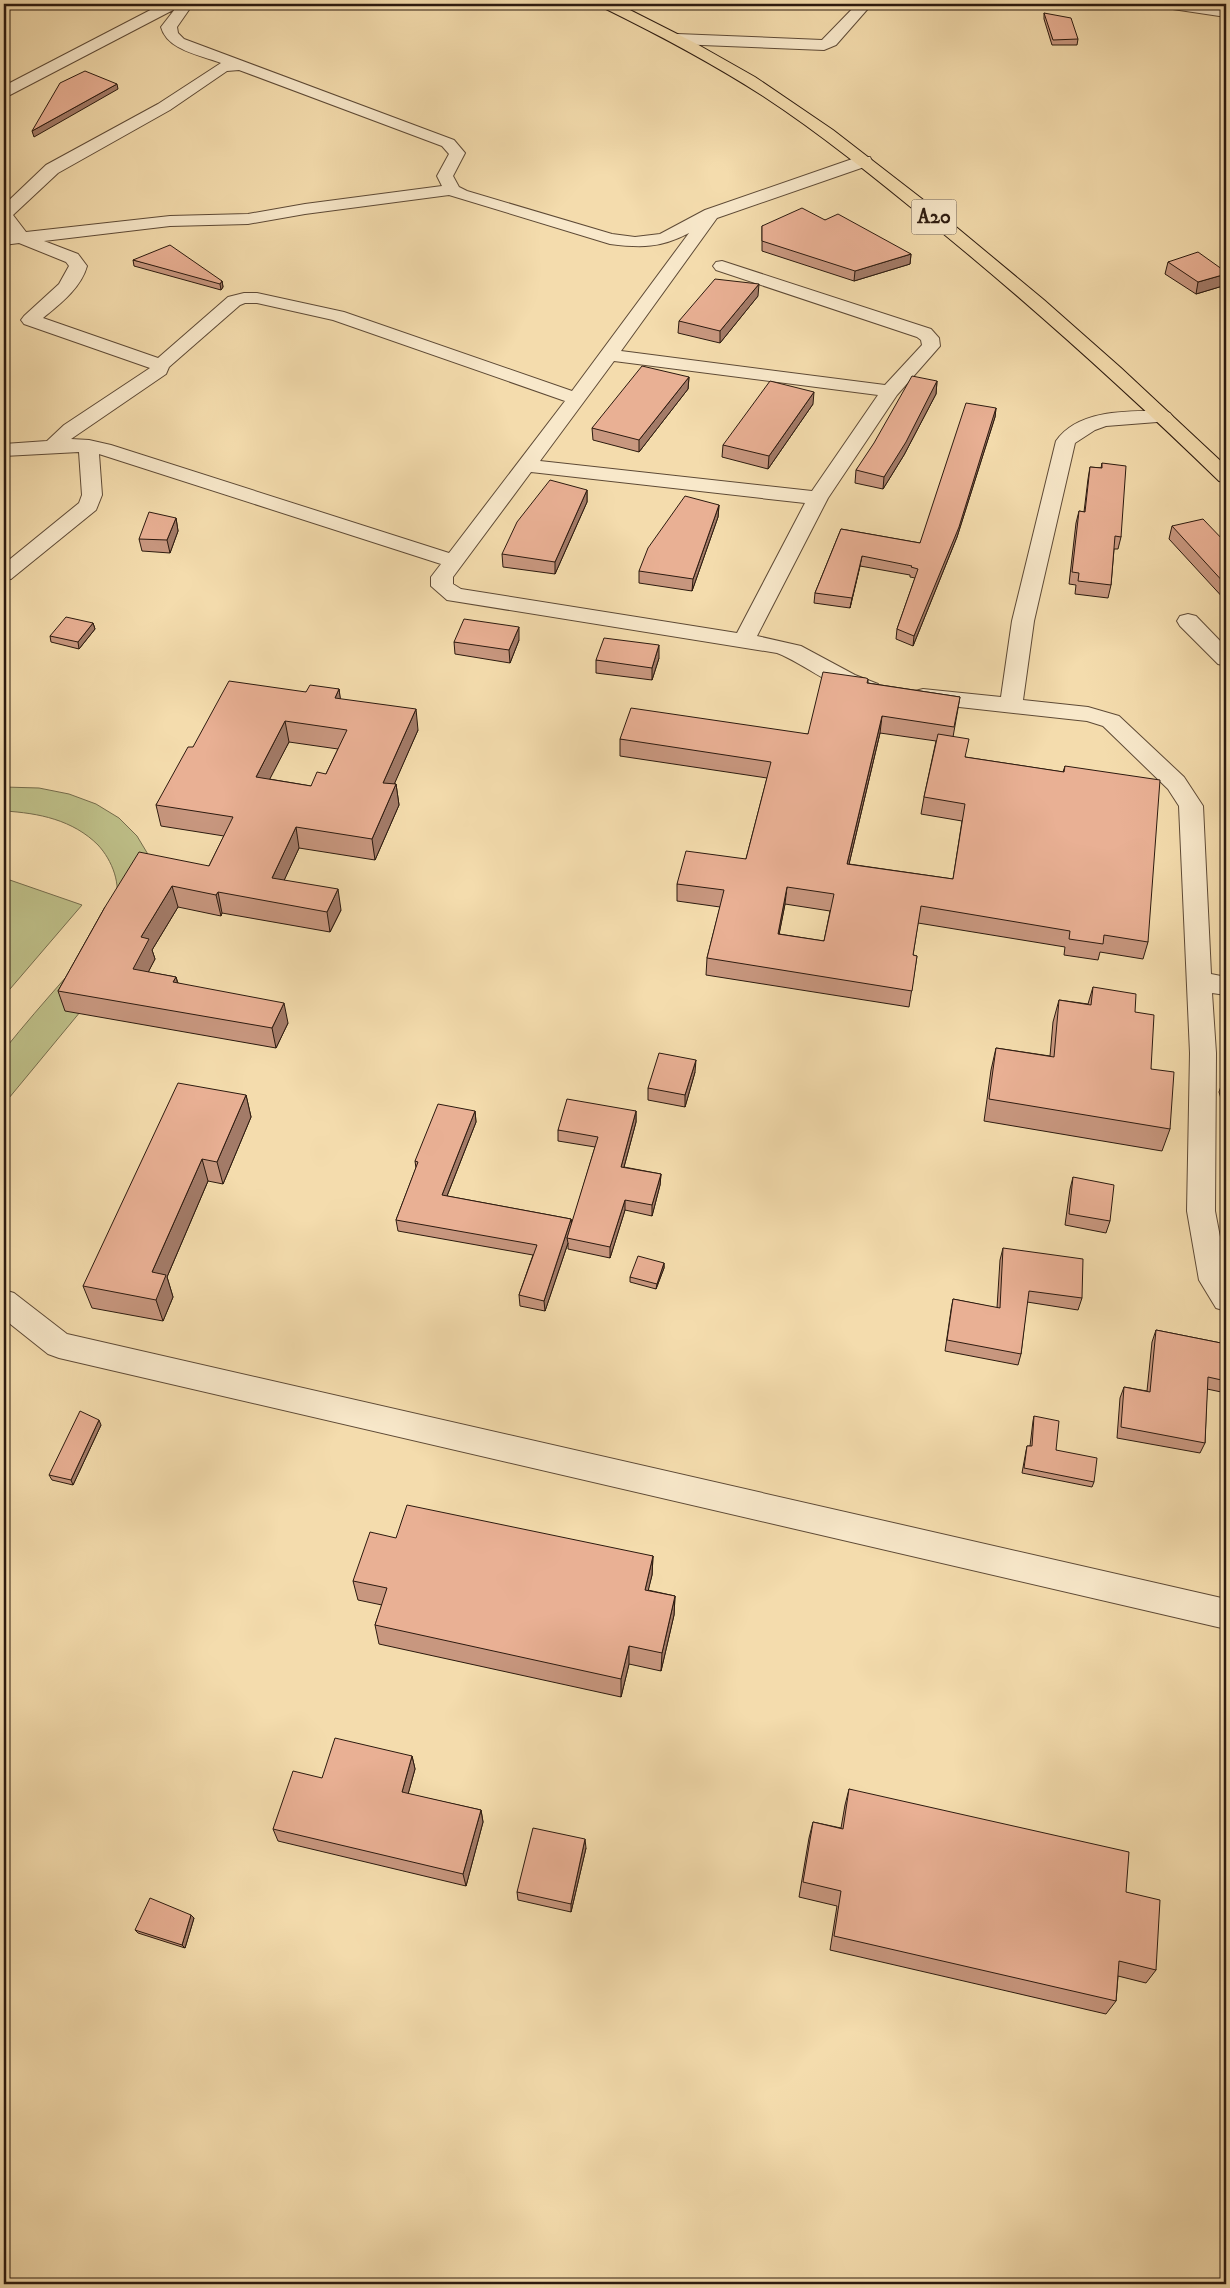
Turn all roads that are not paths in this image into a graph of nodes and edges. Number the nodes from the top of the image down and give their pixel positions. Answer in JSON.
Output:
{"nodes":[{"id":1,"x":173,"y":4,"type":"edge"},
{"id":2,"x":186,"y":4,"type":"edge"},
{"id":3,"x":607,"y":4,"type":"edge"},
{"id":4,"x":865,"y":4,"type":"edge"},
{"id":5,"x":1166,"y":4,"type":"edge"},
{"id":6,"x":1226,"y":14,"type":"edge"},
{"id":7,"x":677,"y":39,"type":"junction"},
{"id":8,"x":242,"y":65,"type":"junction"},
{"id":9,"x":4,"y":92,"type":"edge"},
{"id":10,"x":864,"y":161,"type":"junction"},
{"id":11,"x":452,"y":190,"type":"junction"},
{"id":12,"x":4,"y":214,"type":"edge"},
{"id":13,"x":711,"y":214,"type":"junction"},
{"id":14,"x":12,"y":239,"type":"edge"},
{"id":15,"x":722,"y":266,"type":"dead end"},
{"id":16,"x":608,"y":355,"type":"junction"},
{"id":17,"x":161,"y":366,"type":"junction"},
{"id":18,"x":890,"y":391,"type":"junction"},
{"id":19,"x":575,"y":398,"type":"junction"},
{"id":20,"x":1164,"y":417,"type":"junction"},
{"id":21,"x":52,"y":446,"type":"junction"},
{"id":22,"x":89,"y":446,"type":"junction"},
{"id":23,"x":4,"y":450,"type":"edge"},
{"id":24,"x":526,"y":465,"type":"junction"},
{"id":25,"x":1226,"y":477,"type":"edge"},
{"id":26,"x":818,"y":498,"type":"junction"},
{"id":27,"x":454,"y":561,"type":"junction"},
{"id":28,"x":4,"y":574,"type":"edge"},
{"id":29,"x":1188,"y":621,"type":"dead end"},
{"id":30,"x":743,"y":642,"type":"junction"},
{"id":31,"x":1226,"y":659,"type":"edge"},
{"id":32,"x":1011,"y":705,"type":"junction"},
{"id":33,"x":1198,"y":981,"type":"junction"},
{"id":34,"x":1226,"y":986,"type":"edge"},
{"id":35,"x":1226,"y":1299,"type":"edge"},
{"id":36,"x":4,"y":1302,"type":"edge"},
{"id":37,"x":1226,"y":1614,"type":"edge"}],
"edges":[{"from":1,"to":9,"type":"street"},
{"from":2,"to":8,"type":"street"},
{"from":3,"to":7,"type":"main road","number":"A20"},
{"from":4,"to":7,"type":"street"},
{"from":5,"to":6,"type":"street"},
{"from":7,"to":10,"type":"main road","number":"A20"},
{"from":8,"to":11,"type":"street"},
{"from":8,"to":12,"type":"street"},
{"from":10,"to":13,"type":"street"},
{"from":10,"to":20,"type":"main road","number":"A20"},
{"from":11,"to":13,"type":"street"},
{"from":11,"to":14,"type":"street"},
{"from":12,"to":14,"type":"street"},
{"from":13,"to":16,"type":"street"},
{"from":14,"to":17,"type":"street"},
{"from":15,"to":18,"type":"street"},
{"from":16,"to":18,"type":"street"},
{"from":16,"to":19,"type":"street"},
{"from":17,"to":19,"type":"street"},
{"from":17,"to":21,"type":"street"},
{"from":18,"to":26,"type":"street"},
{"from":19,"to":24,"type":"street"},
{"from":20,"to":25,"type":"main road","number":"A20"},
{"from":20,"to":32,"type":"street"},
{"from":21,"to":22,"type":"street"},
{"from":21,"to":23,"type":"street"},
{"from":22,"to":27,"type":"street"},
{"from":22,"to":28,"type":"street"},
{"from":24,"to":26,"type":"street"},
{"from":24,"to":27,"type":"street"},
{"from":26,"to":30,"type":"street"},
{"from":27,"to":30,"type":"street"},
{"from":29,"to":31,"type":"street"},
{"from":30,"to":32,"type":"street"},
{"from":32,"to":33,"type":"street"},
{"from":33,"to":34,"type":"street"},
{"from":33,"to":35,"type":"street"},
{"from":36,"to":37,"type":"street"}]}
